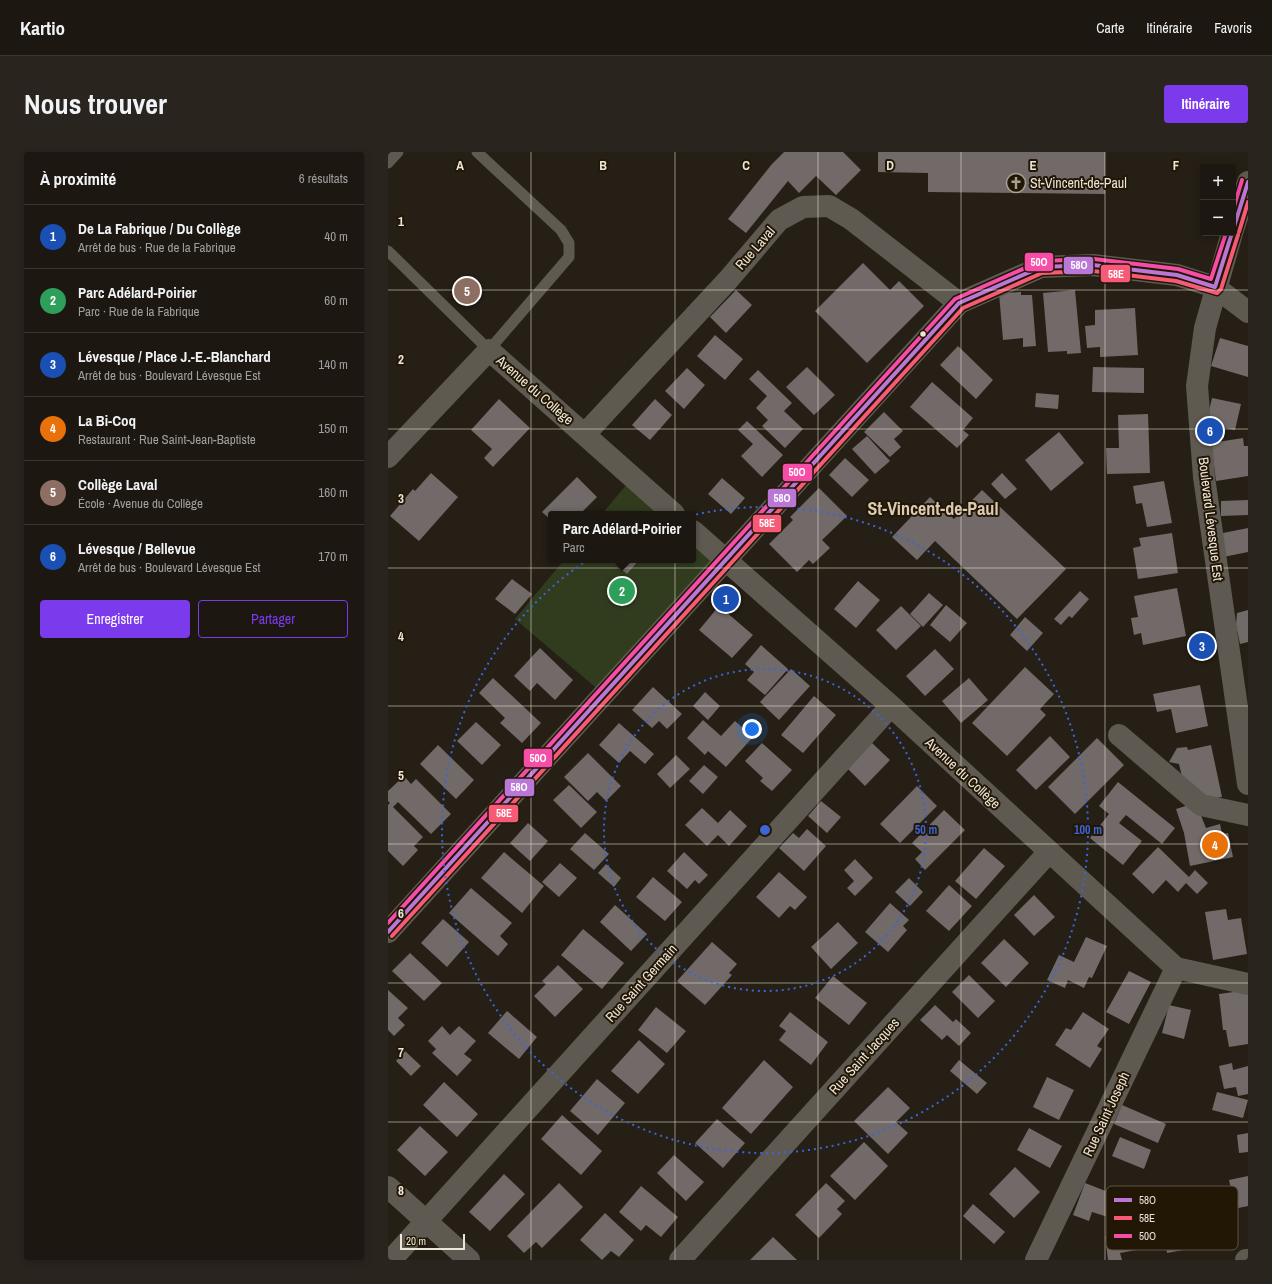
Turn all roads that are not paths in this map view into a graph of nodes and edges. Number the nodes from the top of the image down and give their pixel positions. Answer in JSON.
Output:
{"nodes":[{"id":1,"x":398,"y":152,"type":"edge"},
{"id":2,"x":477,"y":152,"type":"edge"},
{"id":3,"x":388,"y":163,"type":"edge"},
{"id":4,"x":1248,"y":182,"type":"edge"},
{"id":5,"x":1236,"y":220,"type":"edge"},
{"id":6,"x":1231,"y":236,"type":"edge"},
{"id":7,"x":388,"y":251,"type":"edge"},
{"id":8,"x":1216,"y":287,"type":"junction"},
{"id":9,"x":959,"y":303,"type":"junction"},
{"id":10,"x":1248,"y":312,"type":"edge"},
{"id":11,"x":489,"y":350,"type":"junction"},
{"id":12,"x":585,"y":434,"type":"junction"},
{"id":13,"x":388,"y":457,"type":"edge"},
{"id":14,"x":671,"y":511,"type":"edge"},
{"id":15,"x":696,"y":534,"type":"edge"},
{"id":16,"x":725,"y":560,"type":"junction"},
{"id":17,"x":891,"y":706,"type":"junction"},
{"id":18,"x":1119,"y":735,"type":"dead end"},
{"id":19,"x":1248,"y":784,"type":"edge"},
{"id":20,"x":1248,"y":815,"type":"edge"},
{"id":21,"x":1048,"y":853,"type":"junction"},
{"id":22,"x":388,"y":932,"type":"edge"},
{"id":23,"x":1176,"y":968,"type":"junction"},
{"id":24,"x":1248,"y":984,"type":"edge"},
{"id":25,"x":388,"y":1187,"type":"edge"},
{"id":26,"x":426,"y":1221,"type":"junction"},
{"id":27,"x":391,"y":1260,"type":"edge"},
{"id":28,"x":469,"y":1260,"type":"edge"},
{"id":29,"x":680,"y":1260,"type":"edge"},
{"id":30,"x":1036,"y":1260,"type":"edge"}],
"edges":[{"from":1,"to":3,"type":"lane"},
{"from":2,"to":11,"type":"lane"},
{"from":4,"to":5,"type":"street"},
{"from":6,"to":8,"type":"street","name":"Boulevard Lévesque Est"},
{"from":7,"to":11,"type":"lane"},
{"from":8,"to":9,"type":"street"},
{"from":8,"to":10,"type":"street"},
{"from":8,"to":19,"type":"street","name":"Boulevard Lévesque Est"},
{"from":9,"to":12,"type":"street","name":"Rue Laval"},
{"from":9,"to":16,"type":"street"},
{"from":11,"to":12,"type":"street","name":"Avenue du Collège"},
{"from":11,"to":13,"type":"street","name":"Avenue du Collège"},
{"from":12,"to":14,"type":"street","name":"Avenue du Collège"},
{"from":15,"to":16,"type":"street","name":"Avenue du Collège"},
{"from":16,"to":17,"type":"street","name":"Avenue du Collège"},
{"from":16,"to":22,"type":"street"},
{"from":17,"to":21,"type":"street","name":"Avenue du Collège"},
{"from":17,"to":26,"type":"street","name":"Rue Saint Germain"},
{"from":18,"to":20,"type":"street"},
{"from":21,"to":23,"type":"street","name":"Avenue du Collège"},
{"from":21,"to":29,"type":"street","name":"Rue Saint Jacques"},
{"from":23,"to":24,"type":"street","name":"Avenue du Collège"},
{"from":23,"to":30,"type":"street","name":"Rue Saint Joseph"},
{"from":25,"to":26,"type":"street"},
{"from":26,"to":27,"type":"street","name":"Rue Saint Germain"},
{"from":26,"to":28,"type":"street"}]}
